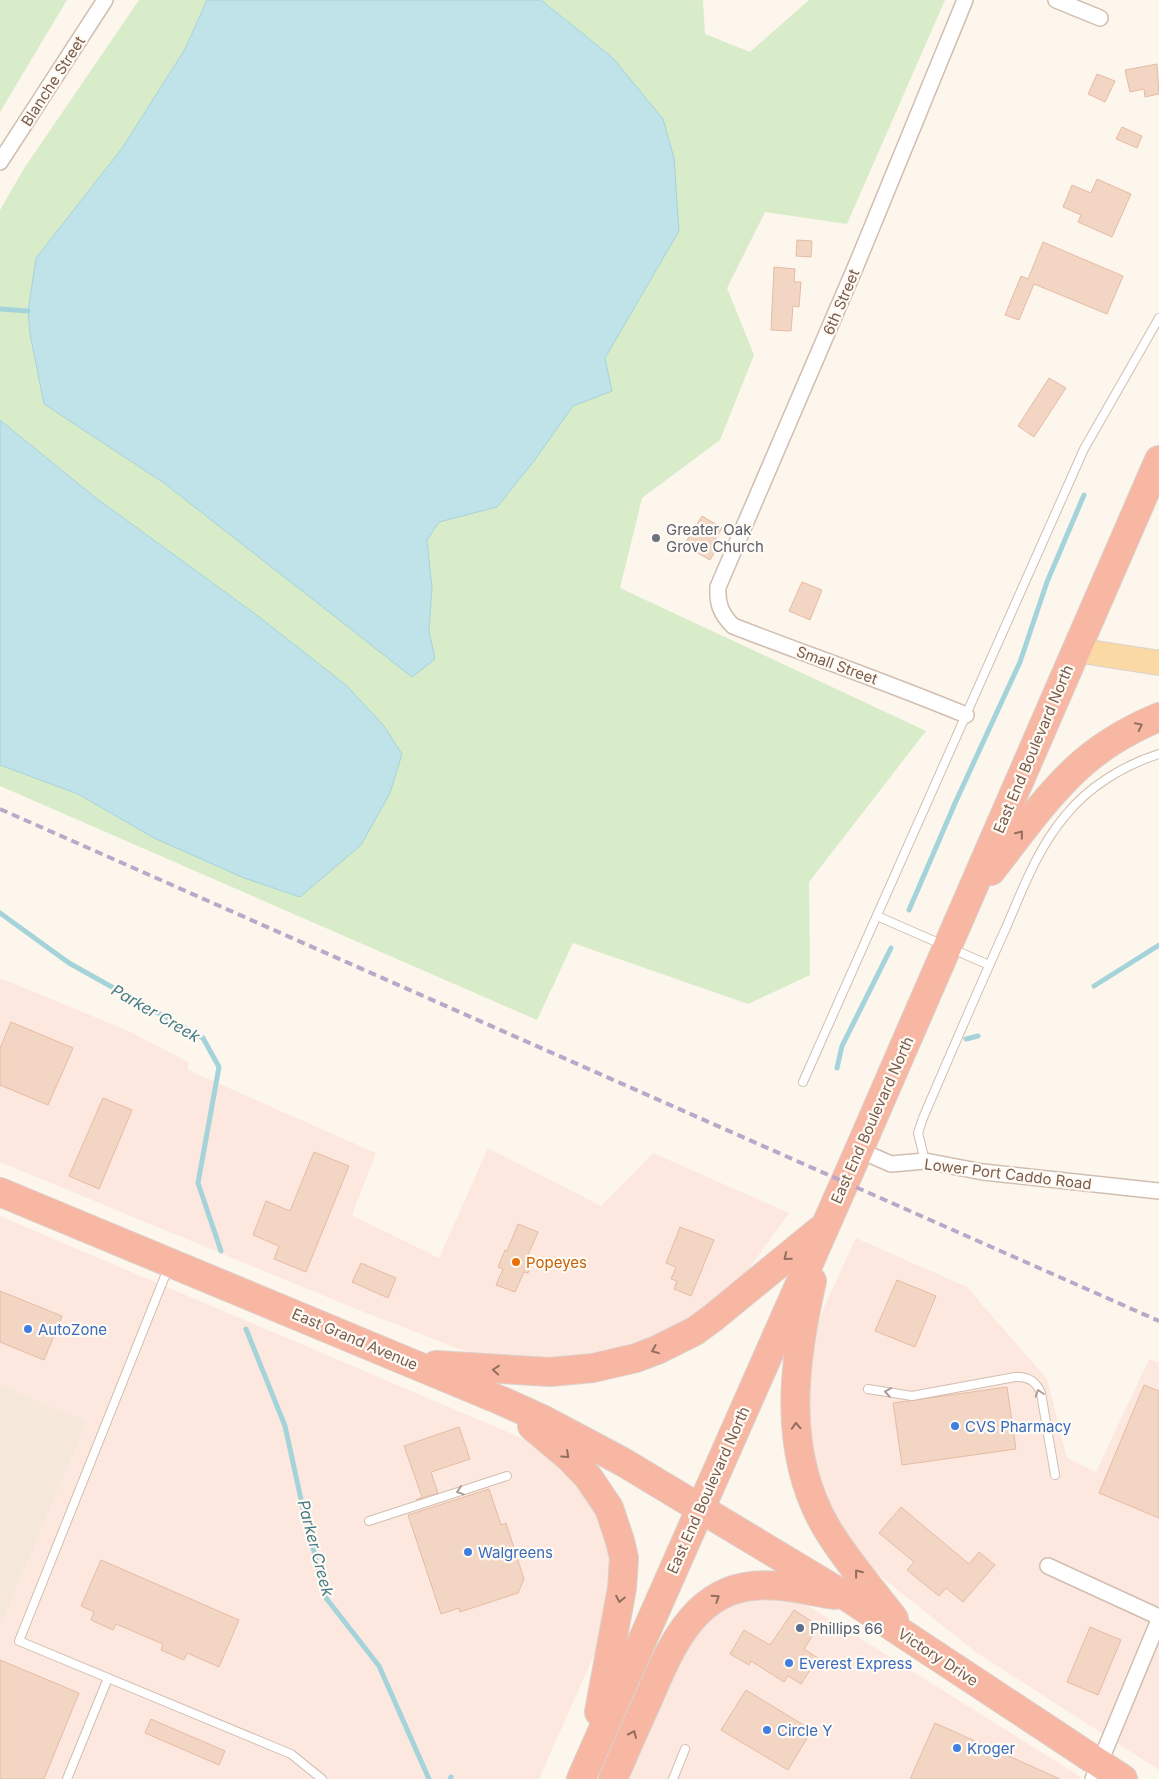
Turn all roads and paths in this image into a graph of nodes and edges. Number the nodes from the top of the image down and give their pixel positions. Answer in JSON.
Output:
{"nodes":[{"id":1,"x":105,"y":0,"type":"edge"},
{"id":2,"x":965,"y":0,"type":"edge"},
{"id":3,"x":1056,"y":0,"type":"edge"},
{"id":4,"x":1100,"y":18,"type":"dead end"},
{"id":5,"x":0,"y":162,"type":"edge"},
{"id":6,"x":1159,"y":318,"type":"edge"},
{"id":7,"x":1159,"y":460,"type":"edge"},
{"id":8,"x":718,"y":603,"type":"joint"},
{"id":9,"x":1076,"y":650,"type":"junction"},
{"id":10,"x":1159,"y":663,"type":"edge"},
{"id":11,"x":966,"y":715,"type":"junction"},
{"id":12,"x":1159,"y":717,"type":"edge"},
{"id":13,"x":1159,"y":754,"type":"edge"},
{"id":14,"x":968,"y":900,"type":"junction"},
{"id":15,"x":877,"y":916,"type":"junction"},
{"id":16,"x":948,"y":947,"type":"junction"},
{"id":17,"x":989,"y":965,"type":"junction"},
{"id":18,"x":803,"y":1082,"type":"dead end"},
{"id":19,"x":859,"y":1150,"type":"junction"},
{"id":20,"x":925,"y":1162,"type":"junction"},
{"id":21,"x":1159,"y":1191,"type":"edge"},
{"id":22,"x":0,"y":1192,"type":"edge"},
{"id":23,"x":825,"y":1226,"type":"junction"},
{"id":24,"x":170,"y":1262,"type":"junction"},
{"id":25,"x":414,"y":1364,"type":"junction"},
{"id":26,"x":868,"y":1389,"type":"dead end"},
{"id":27,"x":502,"y":1401,"type":"junction"},
{"id":28,"x":1055,"y":1475,"type":"dead end"},
{"id":29,"x":507,"y":1476,"type":"dead end"},
{"id":30,"x":700,"y":1507,"type":"junction"},
{"id":31,"x":369,"y":1521,"type":"dead end"},
{"id":32,"x":1048,"y":1566,"type":"dead end"},
{"id":33,"x":849,"y":1598,"type":"junction"},
{"id":34,"x":1159,"y":1619,"type":"edge"},
{"id":35,"x":910,"y":1639,"type":"junction"},
{"id":36,"x":108,"y":1678,"type":"junction"},
{"id":37,"x":686,"y":1749,"type":"dead end"},
{"id":38,"x":585,"y":1769,"type":"edge"},
{"id":39,"x":1096,"y":1771,"type":"edge"},
{"id":40,"x":67,"y":1779,"type":"edge"},
{"id":41,"x":322,"y":1779,"type":"edge"},
{"id":42,"x":613,"y":1779,"type":"edge"},
{"id":43,"x":673,"y":1779,"type":"edge"},
{"id":44,"x":1123,"y":1779,"type":"edge"}],
"edges":[{"from":1,"to":5,"type":"street","name":"Blanche Street"},
{"from":2,"to":8,"type":"street","name":"6th Street"},
{"from":3,"to":4,"type":"street"},
{"from":6,"to":11,"type":"lane"},
{"from":7,"to":9,"type":"highway","name":"East End Boulevard North"},
{"from":8,"to":11,"type":"street","name":"Small Street"},
{"from":9,"to":10,"type":"main road"},
{"from":9,"to":14,"type":"highway","name":"East End Boulevard North"},
{"from":11,"to":15,"type":"lane"},
{"from":14,"to":12,"type":"highway","one_way":true},
{"from":13,"to":17,"type":"lane"},
{"from":14,"to":16,"type":"highway","name":"East End Boulevard North"},
{"from":15,"to":16,"type":"lane"},
{"from":15,"to":18,"type":"lane"},
{"from":16,"to":17,"type":"lane"},
{"from":16,"to":19,"type":"highway","name":"East End Boulevard North"},
{"from":17,"to":20,"type":"lane"},
{"from":19,"to":20,"type":"street","name":"Lower Port Caddo Road"},
{"from":19,"to":23,"type":"highway","name":"East End Boulevard North"},
{"from":20,"to":21,"type":"street","name":"Lower Port Caddo Road"},
{"from":22,"to":24,"type":"highway","name":"East Grand Avenue"},
{"from":23,"to":25,"type":"highway","one_way":true},
{"from":23,"to":30,"type":"highway","name":"East End Boulevard North"},
{"from":35,"to":23,"type":"highway","one_way":true},
{"from":24,"to":25,"type":"highway","name":"East Grand Avenue"},
{"from":24,"to":36,"type":"lane"},
{"from":25,"to":27,"type":"highway","name":"East Grand Avenue"},
{"from":28,"to":26,"type":"lane","one_way":true},
{"from":27,"to":30,"type":"highway","name":"East Grand Avenue"},
{"from":27,"to":38,"type":"highway","one_way":true},
{"from":29,"to":31,"type":"lane","one_way":true},
{"from":30,"to":33,"type":"highway","name":"Victory Drive"},
{"from":30,"to":38,"type":"highway","name":"East End Boulevard North"},
{"from":32,"to":34,"type":"street"},
{"from":33,"to":35,"type":"highway","name":"Victory Drive"},
{"from":42,"to":33,"type":"highway","one_way":true},
{"from":34,"to":39,"type":"street"},
{"from":35,"to":39,"type":"highway","name":"Victory Drive"},
{"from":36,"to":40,"type":"lane"},
{"from":36,"to":41,"type":"lane"},
{"from":37,"to":43,"type":"lane"},
{"from":39,"to":44,"type":"highway","name":"Victory Drive"}]}
